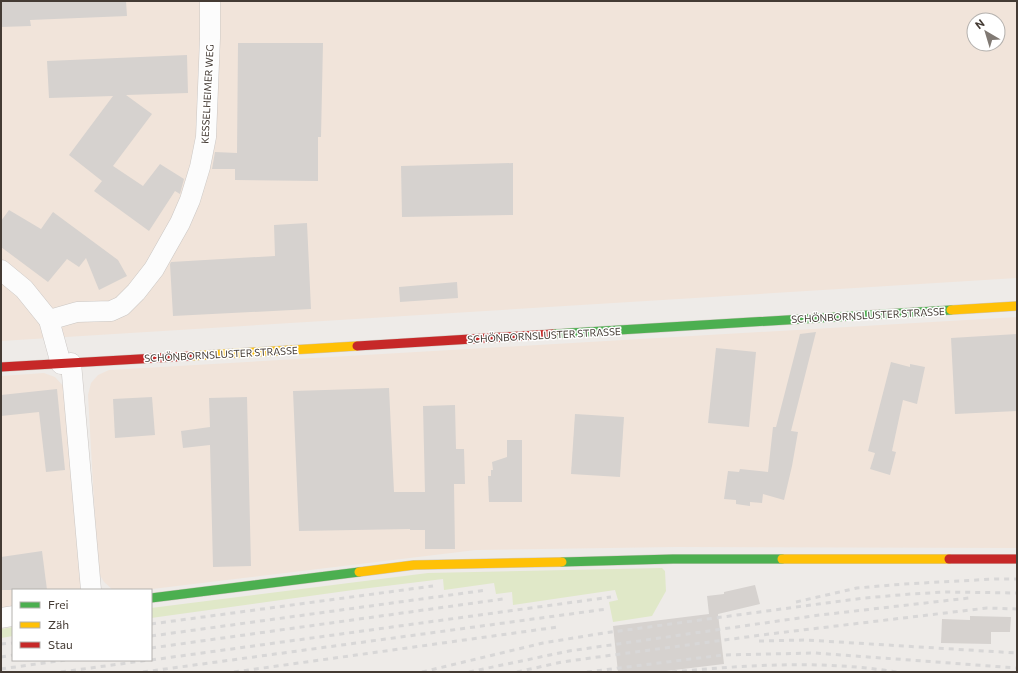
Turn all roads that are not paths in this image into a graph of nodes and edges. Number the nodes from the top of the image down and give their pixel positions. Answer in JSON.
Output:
{"nodes":[{"id":1,"x":210,"y":1,"type":"edge"},
{"id":2,"x":1,"y":270,"type":"edge"},
{"id":3,"x":1017,"y":306,"type":"edge"},
{"id":4,"x":49,"y":320,"type":"junction"},
{"id":5,"x":66,"y":363,"type":"junction"},
{"id":6,"x":1,"y":367,"type":"edge"},
{"id":7,"x":1017,"y":559,"type":"edge"},
{"id":8,"x":91,"y":589,"type":"edge"},
{"id":9,"x":152,"y":598,"type":"edge"},
{"id":10,"x":12,"y":616,"type":"edge"},
{"id":11,"x":1,"y":618,"type":"edge"}],
"edges":[{"from":1,"to":4,"type":"street","name":"KESSELHEIMER WEG"},
{"from":2,"to":4,"type":"street"},
{"from":3,"to":5,"type":"street","name":"SCHÖNBORNSLUSTER STRASSE"},
{"from":4,"to":5,"type":"street"},
{"from":5,"to":6,"type":"street","name":"SCHÖNBORNSLUSTER STRASSE"},
{"from":5,"to":8,"type":"street"},
{"from":7,"to":9,"type":"street"},
{"from":10,"to":11,"type":"street"}]}
